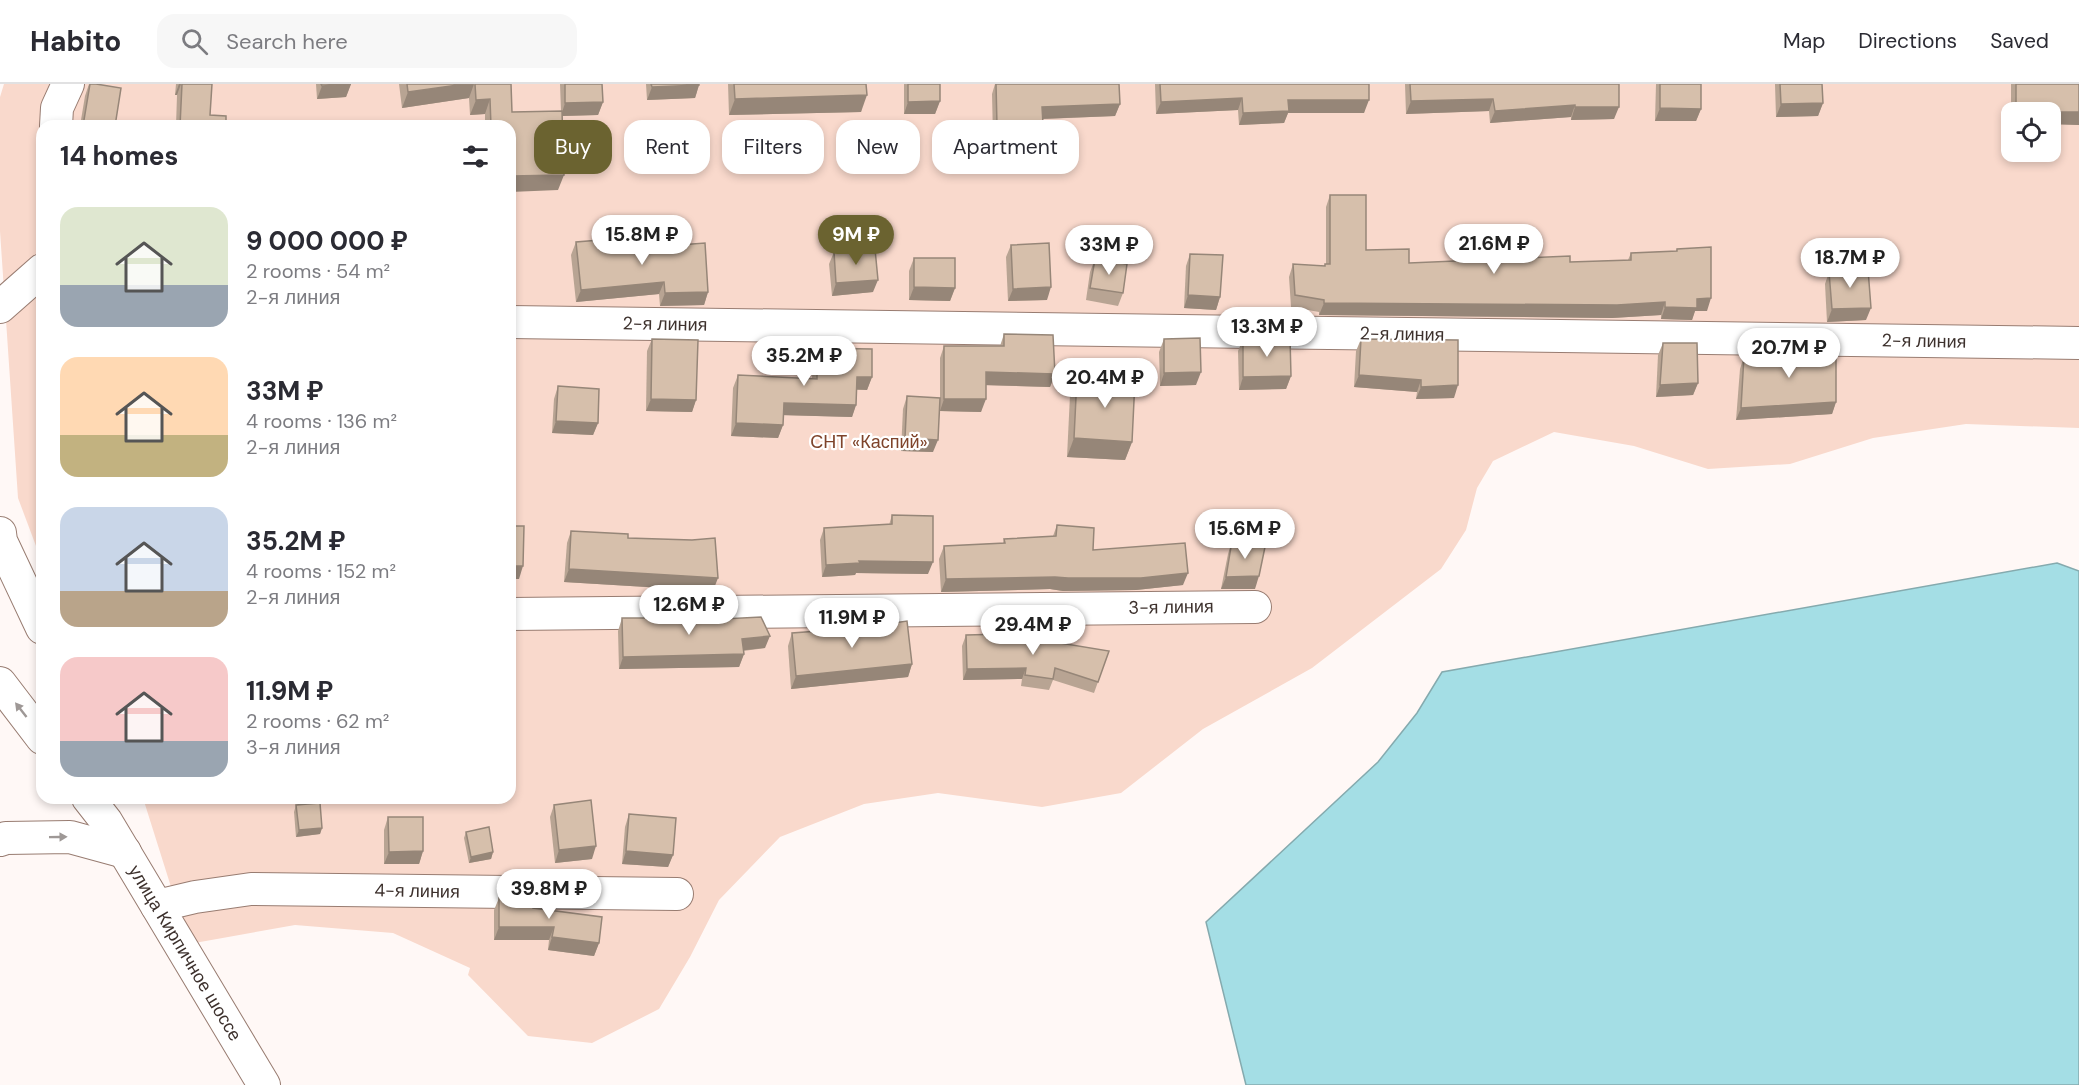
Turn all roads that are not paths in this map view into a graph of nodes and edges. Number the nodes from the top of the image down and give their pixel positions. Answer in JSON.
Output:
{"nodes":[{"id":1,"x":68,"y":84,"type":"edge"},
{"id":2,"x":56,"y":120,"type":"edge"},
{"id":3,"x":36,"y":275,"type":"edge"},
{"id":4,"x":0,"y":307,"type":"edge"},
{"id":5,"x":516,"y":321,"type":"edge"},
{"id":6,"x":2079,"y":344,"type":"edge"},
{"id":7,"x":0,"y":533,"type":"edge"},
{"id":8,"x":1255,"y":607,"type":"dead end"},
{"id":9,"x":36,"y":613,"type":"edge"},
{"id":10,"x":516,"y":614,"type":"edge"},
{"id":11,"x":0,"y":683,"type":"edge"},
{"id":12,"x":36,"y":730,"type":"edge"},
{"id":13,"x":103,"y":806,"type":"edge"},
{"id":14,"x":0,"y":840,"type":"edge"},
{"id":15,"x":124,"y":852,"type":"junction"},
{"id":16,"x":677,"y":894,"type":"dead end"},
{"id":17,"x":157,"y":906,"type":"junction"},
{"id":18,"x":264,"y":1085,"type":"edge"}],
"edges":[{"from":1,"to":2,"type":"street"},
{"from":3,"to":4,"type":"street"},
{"from":5,"to":6,"type":"street","name":"2-я линия"},
{"from":7,"to":9,"type":"street"},
{"from":8,"to":10,"type":"street","name":"3-я линия"},
{"from":12,"to":11,"type":"street","one_way":true},
{"from":13,"to":15,"type":"street","name":"улица Кирпичное шоссе"},
{"from":14,"to":15,"type":"street","one_way":true},
{"from":15,"to":17,"type":"street","name":"улица Кирпичное шоссе"},
{"from":16,"to":17,"type":"street","name":"4-я линия"},
{"from":17,"to":18,"type":"street","name":"улица Кирпичное шоссе"}]}
